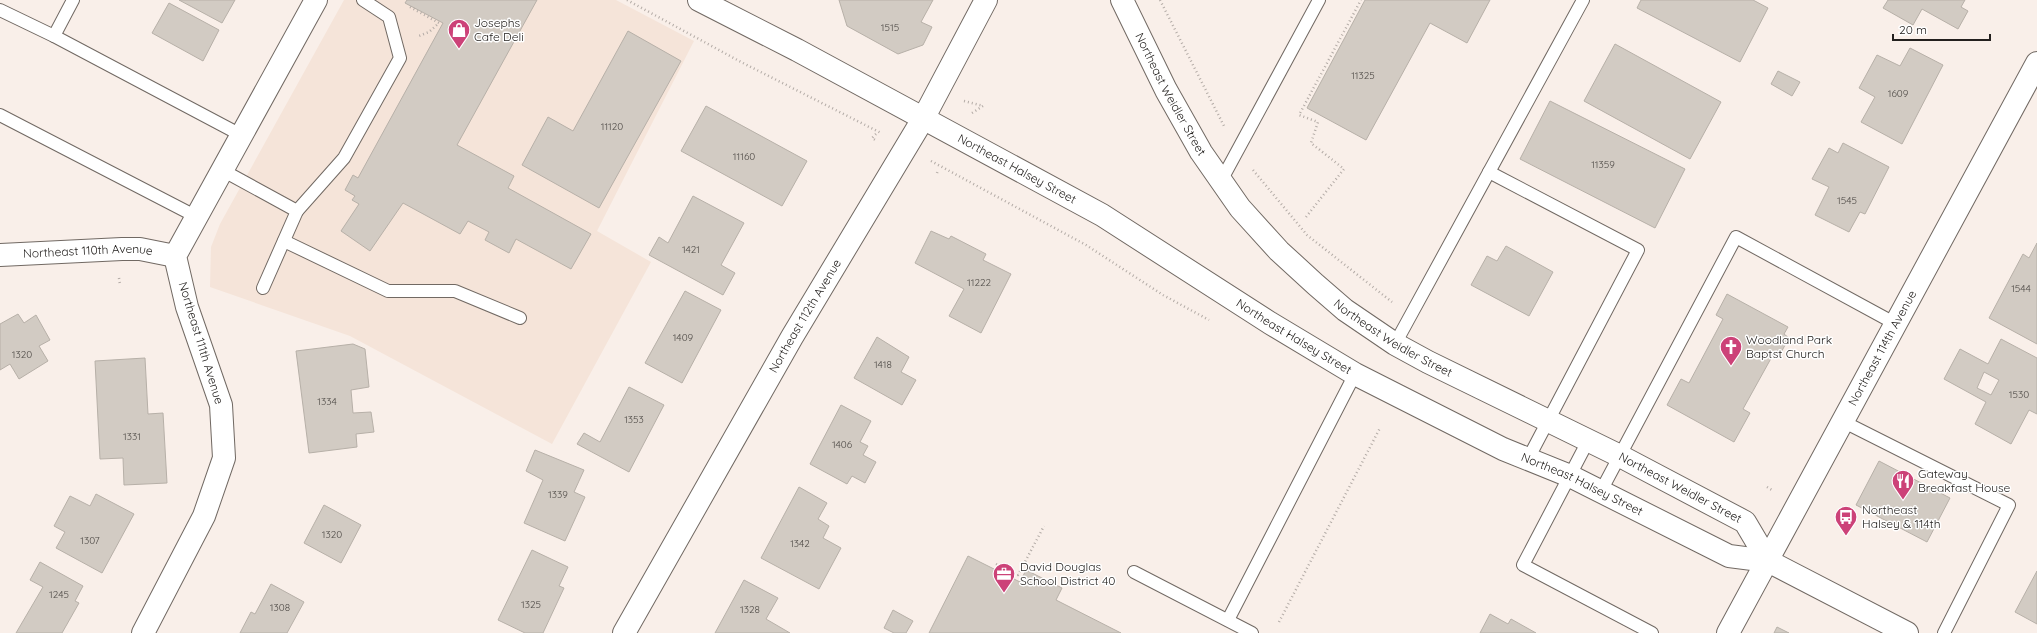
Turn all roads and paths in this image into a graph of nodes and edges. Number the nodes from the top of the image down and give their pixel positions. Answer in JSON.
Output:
{"nodes":[{"id":1,"x":72,"y":0,"type":"edge"},
{"id":2,"x":316,"y":0,"type":"edge"},
{"id":3,"x":363,"y":0,"type":"edge"},
{"id":4,"x":627,"y":0,"type":"edge"},
{"id":5,"x":699,"y":0,"type":"edge"},
{"id":6,"x":986,"y":0,"type":"edge"},
{"id":7,"x":1122,"y":0,"type":"edge"},
{"id":8,"x":1160,"y":0,"type":"edge"},
{"id":9,"x":1319,"y":0,"type":"edge"},
{"id":10,"x":1361,"y":0,"type":"edge"},
{"id":11,"x":1583,"y":0,"type":"edge"},
{"id":12,"x":409,"y":6,"type":"dead end"},
{"id":13,"x":0,"y":10,"type":"edge"},
{"id":14,"x":54,"y":36,"type":"junction"},
{"id":15,"x":397,"y":45,"type":"junction"},
{"id":16,"x":2037,"y":64,"type":"edge"},
{"id":17,"x":960,"y":100,"type":"dead end"},
{"id":18,"x":983,"y":106,"type":"dead end"},
{"id":19,"x":0,"y":115,"type":"edge"},
{"id":20,"x":923,"y":118,"type":"junction"},
{"id":21,"x":1227,"y":132,"type":"dead end"},
{"id":22,"x":876,"y":134,"type":"dead end"},
{"id":23,"x":241,"y":135,"type":"junction"},
{"id":24,"x":872,"y":138,"type":"dead end"},
{"id":25,"x":906,"y":148,"type":"junction"},
{"id":26,"x":1249,"y":164,"type":"dead end"},
{"id":27,"x":222,"y":170,"type":"junction"},
{"id":28,"x":938,"y":170,"type":"dead end"},
{"id":29,"x":1489,"y":172,"type":"junction"},
{"id":30,"x":937,"y":173,"type":"dead end"},
{"id":31,"x":1221,"y":181,"type":"junction"},
{"id":32,"x":297,"y":211,"type":"junction"},
{"id":33,"x":1306,"y":217,"type":"dead end"},
{"id":34,"x":196,"y":218,"type":"junction"},
{"id":35,"x":284,"y":241,"type":"junction"},
{"id":36,"x":0,"y":255,"type":"edge"},
{"id":37,"x":176,"y":256,"type":"junction"},
{"id":38,"x":263,"y":288,"type":"dead end"},
{"id":39,"x":1410,"y":316,"type":"junction"},
{"id":40,"x":520,"y":318,"type":"dead end"},
{"id":41,"x":1210,"y":320,"type":"dead end"},
{"id":42,"x":1896,"y":324,"type":"junction"},
{"id":43,"x":1395,"y":344,"type":"junction"},
{"id":44,"x":1355,"y":374,"type":"junction"},
{"id":45,"x":1548,"y":421,"type":"junction"},
{"id":46,"x":1844,"y":422,"type":"junction"},
{"id":47,"x":1380,"y":428,"type":"dead end"},
{"id":48,"x":1588,"y":441,"type":"junction"},
{"id":49,"x":1620,"y":456,"type":"junction"},
{"id":50,"x":1528,"y":459,"type":"junction"},
{"id":51,"x":1570,"y":476,"type":"junction"},
{"id":52,"x":1766,"y":487,"type":"dead end"},
{"id":53,"x":1772,"y":490,"type":"dead end"},
{"id":54,"x":1601,"y":491,"type":"junction"},
{"id":55,"x":1044,"y":526,"type":"dead end"},
{"id":56,"x":1768,"y":561,"type":"junction"},
{"id":57,"x":996,"y":564,"type":"dead end"},
{"id":58,"x":1134,"y":572,"type":"dead end"},
{"id":59,"x":1228,"y":620,"type":"junction"},
{"id":60,"x":1279,"y":622,"type":"dead end"},
{"id":61,"x":143,"y":633,"type":"edge"},
{"id":62,"x":624,"y":633,"type":"edge"},
{"id":63,"x":1252,"y":633,"type":"edge"},
{"id":64,"x":1652,"y":633,"type":"edge"},
{"id":65,"x":1728,"y":633,"type":"edge"},
{"id":66,"x":1907,"y":633,"type":"edge"},
{"id":67,"x":1944,"y":633,"type":"edge"}],
"edges":[{"from":1,"to":14,"type":"lane"},
{"from":2,"to":23,"type":"main road"},
{"from":3,"to":15,"type":"lane"},
{"from":4,"to":25,"type":"path"},
{"from":5,"to":20,"type":"main road","name":"Northeast Halsey Street"},
{"from":6,"to":20,"type":"main road","name":"Northeast 112th Avenue"},
{"from":7,"to":31,"type":"main road","name":"Northeast Weidler Street"},
{"from":8,"to":21,"type":"path"},
{"from":9,"to":31,"type":"lane"},
{"from":10,"to":33,"type":"path"},
{"from":11,"to":29,"type":"lane"},
{"from":12,"to":15,"type":"path"},
{"from":13,"to":14,"type":"lane"},
{"from":14,"to":23,"type":"lane"},
{"from":15,"to":32,"type":"lane"},
{"from":16,"to":42,"type":"main road","name":"Northeast 114th Avenue"},
{"from":17,"to":18,"type":"path"},
{"from":19,"to":34,"type":"lane"},
{"from":20,"to":25,"type":"main road","name":"Northeast 112th Avenue"},
{"from":20,"to":44,"type":"main road","name":"Northeast Halsey Street"},
{"from":22,"to":24,"type":"path"},
{"from":23,"to":27,"type":"main road"},
{"from":25,"to":41,"type":"path"},
{"from":25,"to":62,"type":"main road","name":"Northeast 112th Avenue"},
{"from":26,"to":39,"type":"path"},
{"from":27,"to":32,"type":"lane"},
{"from":27,"to":34,"type":"main road"},
{"from":28,"to":30,"type":"path"},
{"from":29,"to":39,"type":"lane"},
{"from":29,"to":45,"type":"lane"},
{"from":31,"to":43,"type":"main road","name":"Northeast Weidler Street"},
{"from":32,"to":35,"type":"lane"},
{"from":34,"to":37,"type":"main road"},
{"from":35,"to":38,"type":"lane"},
{"from":35,"to":40,"type":"lane"},
{"from":36,"to":37,"type":"main road","name":"Northeast 110th Avenue"},
{"from":37,"to":61,"type":"main road","name":"Northeast 111th Avenue"},
{"from":39,"to":43,"type":"lane"},
{"from":42,"to":46,"type":"main road","name":"Northeast 114th Avenue"},
{"from":42,"to":49,"type":"lane"},
{"from":43,"to":45,"type":"main road","name":"Northeast Weidler Street"},
{"from":44,"to":50,"type":"main road","name":"Northeast Halsey Street"},
{"from":44,"to":59,"type":"lane"},
{"from":45,"to":48,"type":"main road","name":"Northeast Weidler Street"},
{"from":45,"to":50,"type":"lane"},
{"from":46,"to":56,"type":"main road","name":"Northeast 114th Avenue"},
{"from":46,"to":67,"type":"lane"},
{"from":47,"to":60,"type":"path"},
{"from":48,"to":49,"type":"main road","name":"Northeast Weidler Street"},
{"from":48,"to":51,"type":"lane"},
{"from":49,"to":54,"type":"lane"},
{"from":49,"to":56,"type":"main road","name":"Northeast Weidler Street"},
{"from":50,"to":51,"type":"main road","name":"Northeast Halsey Street"},
{"from":51,"to":54,"type":"main road","name":"Northeast Halsey Street"},
{"from":51,"to":64,"type":"lane"},
{"from":52,"to":53,"type":"path"},
{"from":54,"to":56,"type":"main road","name":"Northeast Halsey Street"},
{"from":55,"to":57,"type":"path"},
{"from":56,"to":65,"type":"main road","name":"Northeast 114th Avenue"},
{"from":56,"to":66,"type":"main road","name":"Northeast Halsey Street"},
{"from":58,"to":59,"type":"lane"},
{"from":59,"to":63,"type":"lane"}]}
